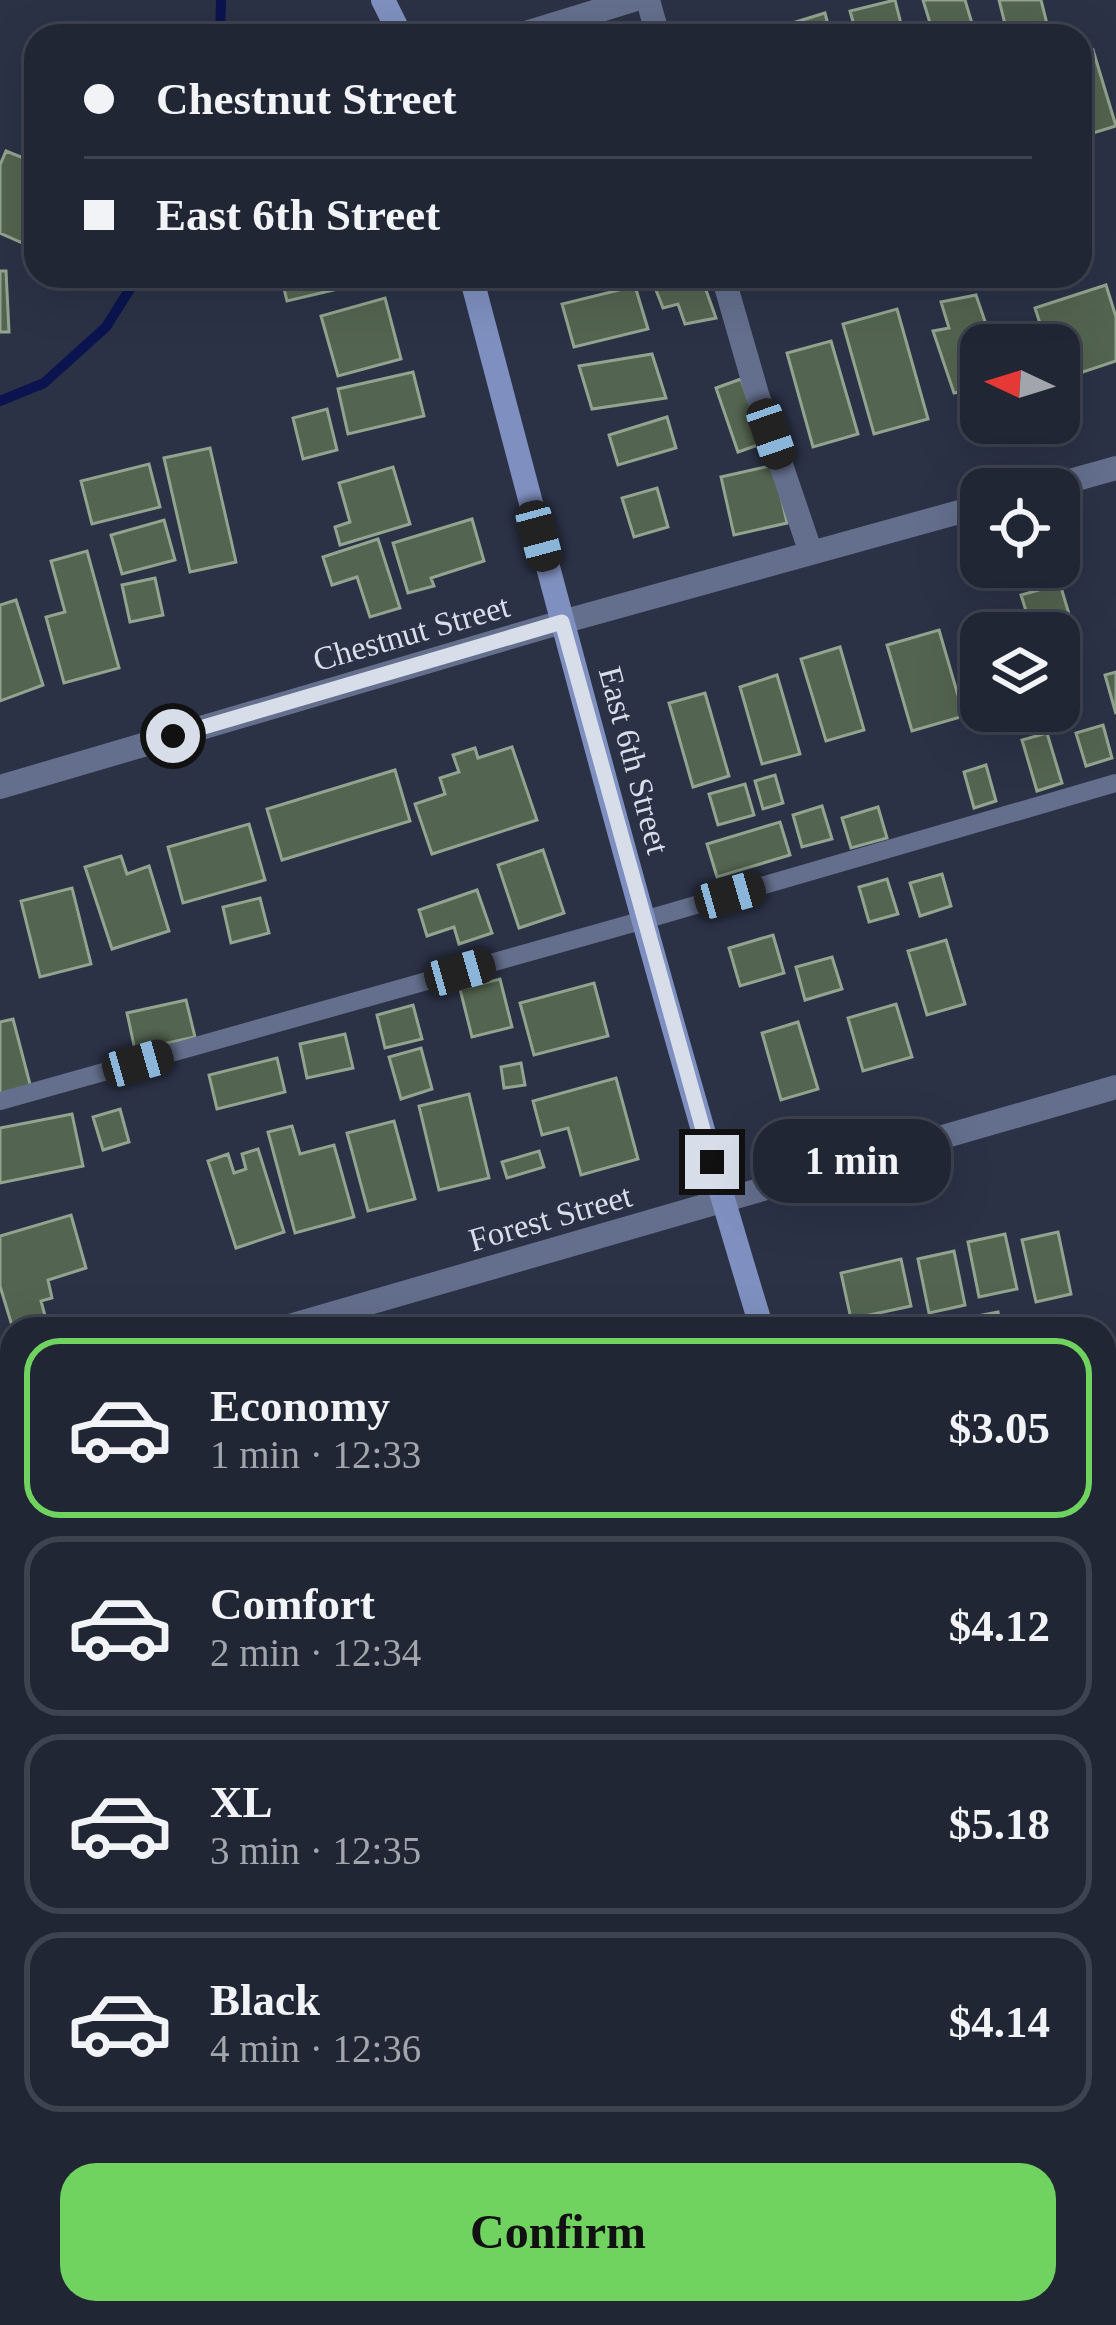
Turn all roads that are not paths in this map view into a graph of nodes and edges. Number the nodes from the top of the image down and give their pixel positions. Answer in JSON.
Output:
{"nodes":[{"id":1,"x":633,"y":0,"type":"edge"},
{"id":2,"x":555,"y":24,"type":"edge"},
{"id":3,"x":474,"y":288,"type":"edge"},
{"id":4,"x":726,"y":288,"type":"edge"},
{"id":5,"x":1116,"y":468,"type":"edge"},
{"id":6,"x":1080,"y":478,"type":"edge"},
{"id":7,"x":960,"y":512,"type":"edge"},
{"id":8,"x":811,"y":553,"type":"junction"},
{"id":9,"x":562,"y":622,"type":"junction"},
{"id":10,"x":1116,"y":782,"type":"edge"},
{"id":11,"x":0,"y":787,"type":"edge"},
{"id":12,"x":644,"y":920,"type":"junction"},
{"id":13,"x":1116,"y":1087,"type":"edge"},
{"id":14,"x":0,"y":1101,"type":"edge"},
{"id":15,"x":723,"y":1202,"type":"junction"},
{"id":16,"x":321,"y":1317,"type":"edge"},
{"id":17,"x":757,"y":1317,"type":"edge"}],
"edges":[{"from":1,"to":2,"type":"street"},
{"from":3,"to":9,"type":"street","name":"East 6th Street"},
{"from":4,"to":8,"type":"street"},
{"from":5,"to":6,"type":"street"},
{"from":7,"to":8,"type":"street","name":"Chestnut Street"},
{"from":8,"to":9,"type":"street","name":"Chestnut Street"},
{"from":9,"to":11,"type":"street","name":"Chestnut Street"},
{"from":9,"to":12,"type":"street","name":"East 6th Street"},
{"from":10,"to":12,"type":"lane"},
{"from":12,"to":14,"type":"lane"},
{"from":12,"to":15,"type":"street","name":"East 6th Street"},
{"from":13,"to":15,"type":"street","name":"Forest Street"},
{"from":15,"to":16,"type":"street","name":"Forest Street"},
{"from":15,"to":17,"type":"street","name":"East 6th Street"}]}
